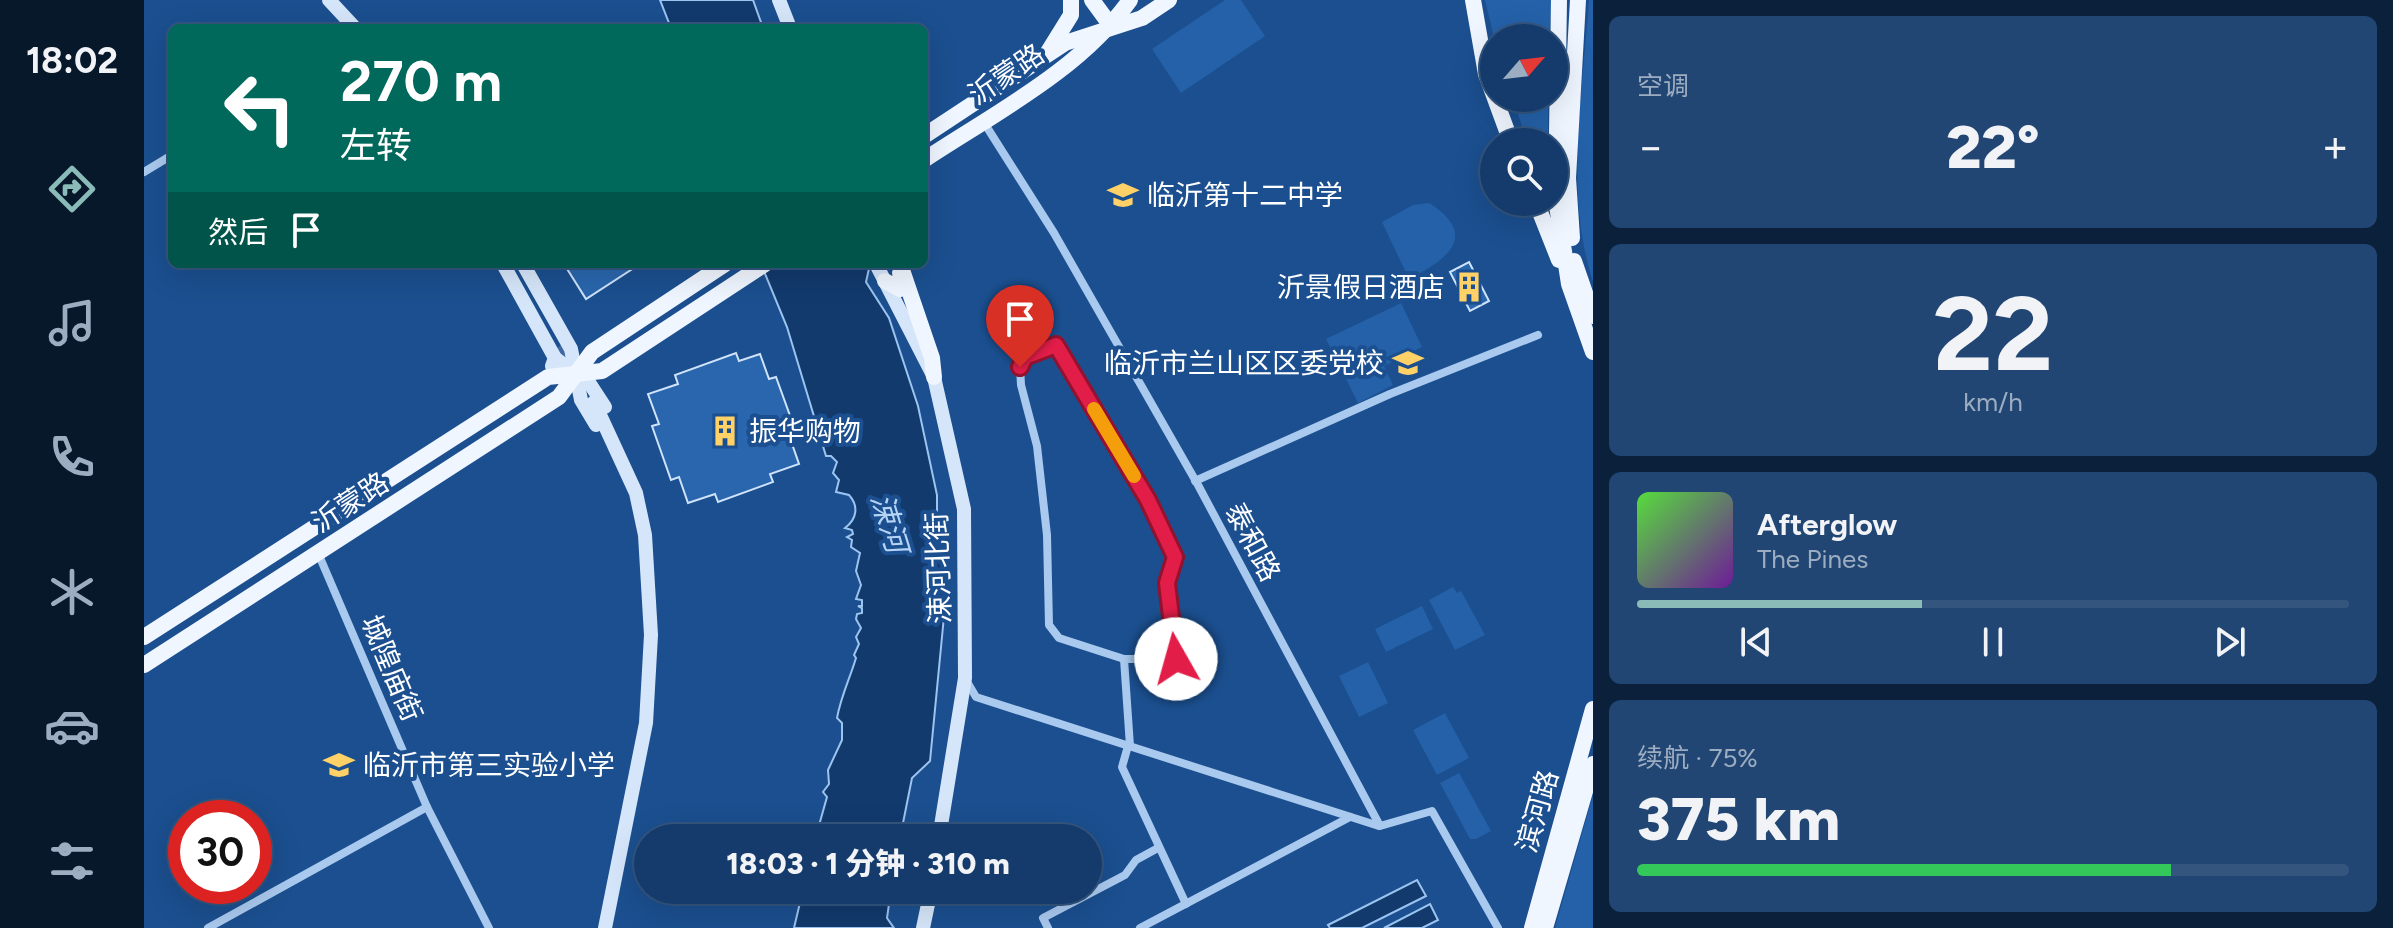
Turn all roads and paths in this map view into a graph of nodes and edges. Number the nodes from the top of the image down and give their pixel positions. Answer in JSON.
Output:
{"nodes":[{"id":1,"x":329,"y":0,"type":"edge"},
{"id":2,"x":779,"y":0,"type":"edge"},
{"id":3,"x":1071,"y":0,"type":"edge"},
{"id":4,"x":1092,"y":0,"type":"edge"},
{"id":5,"x":1102,"y":0,"type":"edge"},
{"id":6,"x":1130,"y":0,"type":"edge"},
{"id":7,"x":1169,"y":0,"type":"edge"},
{"id":8,"x":1473,"y":0,"type":"edge"},
{"id":9,"x":1559,"y":0,"type":"edge"},
{"id":10,"x":1578,"y":0,"type":"edge"},
{"id":11,"x":351,"y":24,"type":"edge"},
{"id":12,"x":788,"y":24,"type":"edge"},
{"id":13,"x":1111,"y":26,"type":"junction"},
{"id":14,"x":1046,"y":56,"type":"junction"},
{"id":15,"x":983,"y":121,"type":"junction"},
{"id":16,"x":1506,"y":128,"type":"edge"},
{"id":17,"x":928,"y":133,"type":"edge"},
{"id":18,"x":168,"y":157,"type":"edge"},
{"id":19,"x":928,"y":157,"type":"edge"},
{"id":20,"x":144,"y":172,"type":"edge"},
{"id":21,"x":1542,"y":216,"type":"edge"},
{"id":22,"x":505,"y":268,"type":"edge"},
{"id":23,"x":515,"y":268,"type":"edge"},
{"id":24,"x":525,"y":268,"type":"edge"},
{"id":25,"x":719,"y":268,"type":"edge"},
{"id":26,"x":758,"y":268,"type":"edge"},
{"id":27,"x":878,"y":268,"type":"edge"},
{"id":28,"x":899,"y":268,"type":"edge"},
{"id":29,"x":899,"y":268,"type":"edge"},
{"id":30,"x":885,"y":281,"type":"junction"},
{"id":31,"x":1569,"y":284,"type":"junction"},
{"id":32,"x":1593,"y":316,"type":"edge"},
{"id":33,"x":1538,"y":335,"type":"dead end"},
{"id":34,"x":557,"y":352,"type":"junction"},
{"id":35,"x":1593,"y":352,"type":"edge"},
{"id":36,"x":602,"y":371,"type":"junction"},
{"id":37,"x":577,"y":373,"type":"junction"},
{"id":38,"x":548,"y":377,"type":"junction"},
{"id":39,"x":934,"y":377,"type":"junction"},
{"id":40,"x":559,"y":397,"type":"junction"},
{"id":41,"x":590,"y":398,"type":"junction"},
{"id":42,"x":1195,"y":481,"type":"junction"},
{"id":43,"x":318,"y":553,"type":"junction"},
{"id":44,"x":144,"y":637,"type":"edge"},
{"id":45,"x":1124,"y":659,"type":"junction"},
{"id":46,"x":144,"y":665,"type":"edge"},
{"id":47,"x":965,"y":678,"type":"junction"},
{"id":48,"x":976,"y":697,"type":"junction"},
{"id":49,"x":1593,"y":709,"type":"edge"},
{"id":50,"x":960,"y":712,"type":"junction"},
{"id":51,"x":1129,"y":746,"type":"junction"},
{"id":52,"x":1593,"y":764,"type":"edge"},
{"id":53,"x":427,"y":807,"type":"junction"},
{"id":54,"x":1350,"y":817,"type":"junction"},
{"id":55,"x":941,"y":824,"type":"edge"},
{"id":56,"x":1380,"y":826,"type":"junction"},
{"id":57,"x":1158,"y":848,"type":"junction"},
{"id":58,"x":928,"y":904,"type":"edge"},
{"id":59,"x":1186,"y":904,"type":"junction"},
{"id":60,"x":208,"y":928,"type":"edge"},
{"id":61,"x":489,"y":928,"type":"edge"},
{"id":62,"x":605,"y":928,"type":"edge"},
{"id":63,"x":923,"y":928,"type":"edge"},
{"id":64,"x":1048,"y":928,"type":"edge"},
{"id":65,"x":1140,"y":928,"type":"edge"},
{"id":66,"x":1498,"y":928,"type":"edge"},
{"id":67,"x":1532,"y":928,"type":"edge"},
{"id":68,"x":1545,"y":928,"type":"edge"}],
"edges":[{"from":1,"to":11,"type":"main road"},
{"from":2,"to":12,"type":"main road"},
{"from":3,"to":14,"type":"main road"},
{"from":4,"to":13,"type":"main road"},
{"from":5,"to":13,"type":"main road"},
{"from":6,"to":13,"type":"main road","name":"沂蒙路"},
{"from":7,"to":13,"type":"main road","name":"沂蒙路"},
{"from":8,"to":16,"type":"main road"},
{"from":9,"to":31,"type":"main road"},
{"from":10,"to":32,"type":"main road"},
{"from":13,"to":14,"type":"main road","name":"沂蒙路"},
{"from":13,"to":15,"type":"main road","name":"沂蒙路"},
{"from":14,"to":17,"type":"main road","name":"沂蒙路"},
{"from":15,"to":19,"type":"main road","name":"沂蒙路"},
{"from":15,"to":42,"type":"street","name":"泰和路"},
{"from":18,"to":20,"type":"street"},
{"from":21,"to":31,"type":"main road"},
{"from":22,"to":34,"type":"main road"},
{"from":23,"to":34,"type":"main road"},
{"from":24,"to":37,"type":"main road"},
{"from":25,"to":37,"type":"main road","name":"沂蒙路"},
{"from":26,"to":36,"type":"main road","name":"沂蒙路"},
{"from":27,"to":30,"type":"main road","name":"涑河北街"},
{"from":28,"to":30,"type":"main road"},
{"from":29,"to":39,"type":"main road"},
{"from":30,"to":39,"type":"main road","name":"涑河北街"},
{"from":31,"to":35,"type":"main road"},
{"from":33,"to":42,"type":"street"},
{"from":34,"to":37,"type":"main road"},
{"from":34,"to":38,"type":"main road"},
{"from":36,"to":37,"type":"main road","name":"沂蒙路"},
{"from":36,"to":41,"type":"main road"},
{"from":37,"to":38,"type":"main road","name":"沂蒙路"},
{"from":37,"to":40,"type":"main road","name":"沂蒙路"},
{"from":37,"to":41,"type":"main road"},
{"from":38,"to":44,"type":"main road","name":"沂蒙路"},
{"from":39,"to":47,"type":"main road","name":"涑河北街"},
{"from":40,"to":41,"type":"main road"},
{"from":40,"to":43,"type":"main road","name":"沂蒙路"},
{"from":41,"to":62,"type":"main road"},
{"from":42,"to":56,"type":"street","name":"泰和路"},
{"from":43,"to":46,"type":"main road","name":"沂蒙路"},
{"from":43,"to":53,"type":"street","name":"城隍庙街"},
{"from":45,"to":45,"type":"street"},
{"from":45,"to":51,"type":"street"},
{"from":47,"to":48,"type":"street"},
{"from":47,"to":50,"type":"main road","name":"涑河北街"},
{"from":48,"to":50,"type":"street"},
{"from":48,"to":51,"type":"street"},
{"from":49,"to":67,"type":"main road","name":"滨河路"},
{"from":50,"to":55,"type":"main road","name":"涑河北街"},
{"from":51,"to":54,"type":"street"},
{"from":51,"to":57,"type":"street"},
{"from":52,"to":68,"type":"main road","name":"滨河路"},
{"from":53,"to":60,"type":"street"},
{"from":53,"to":61,"type":"street","name":"城隍庙街"},
{"from":54,"to":56,"type":"street"},
{"from":54,"to":59,"type":"street"},
{"from":56,"to":66,"type":"street"},
{"from":57,"to":59,"type":"street"},
{"from":57,"to":64,"type":"street"},
{"from":58,"to":63,"type":"main road"},
{"from":59,"to":65,"type":"street"}]}
